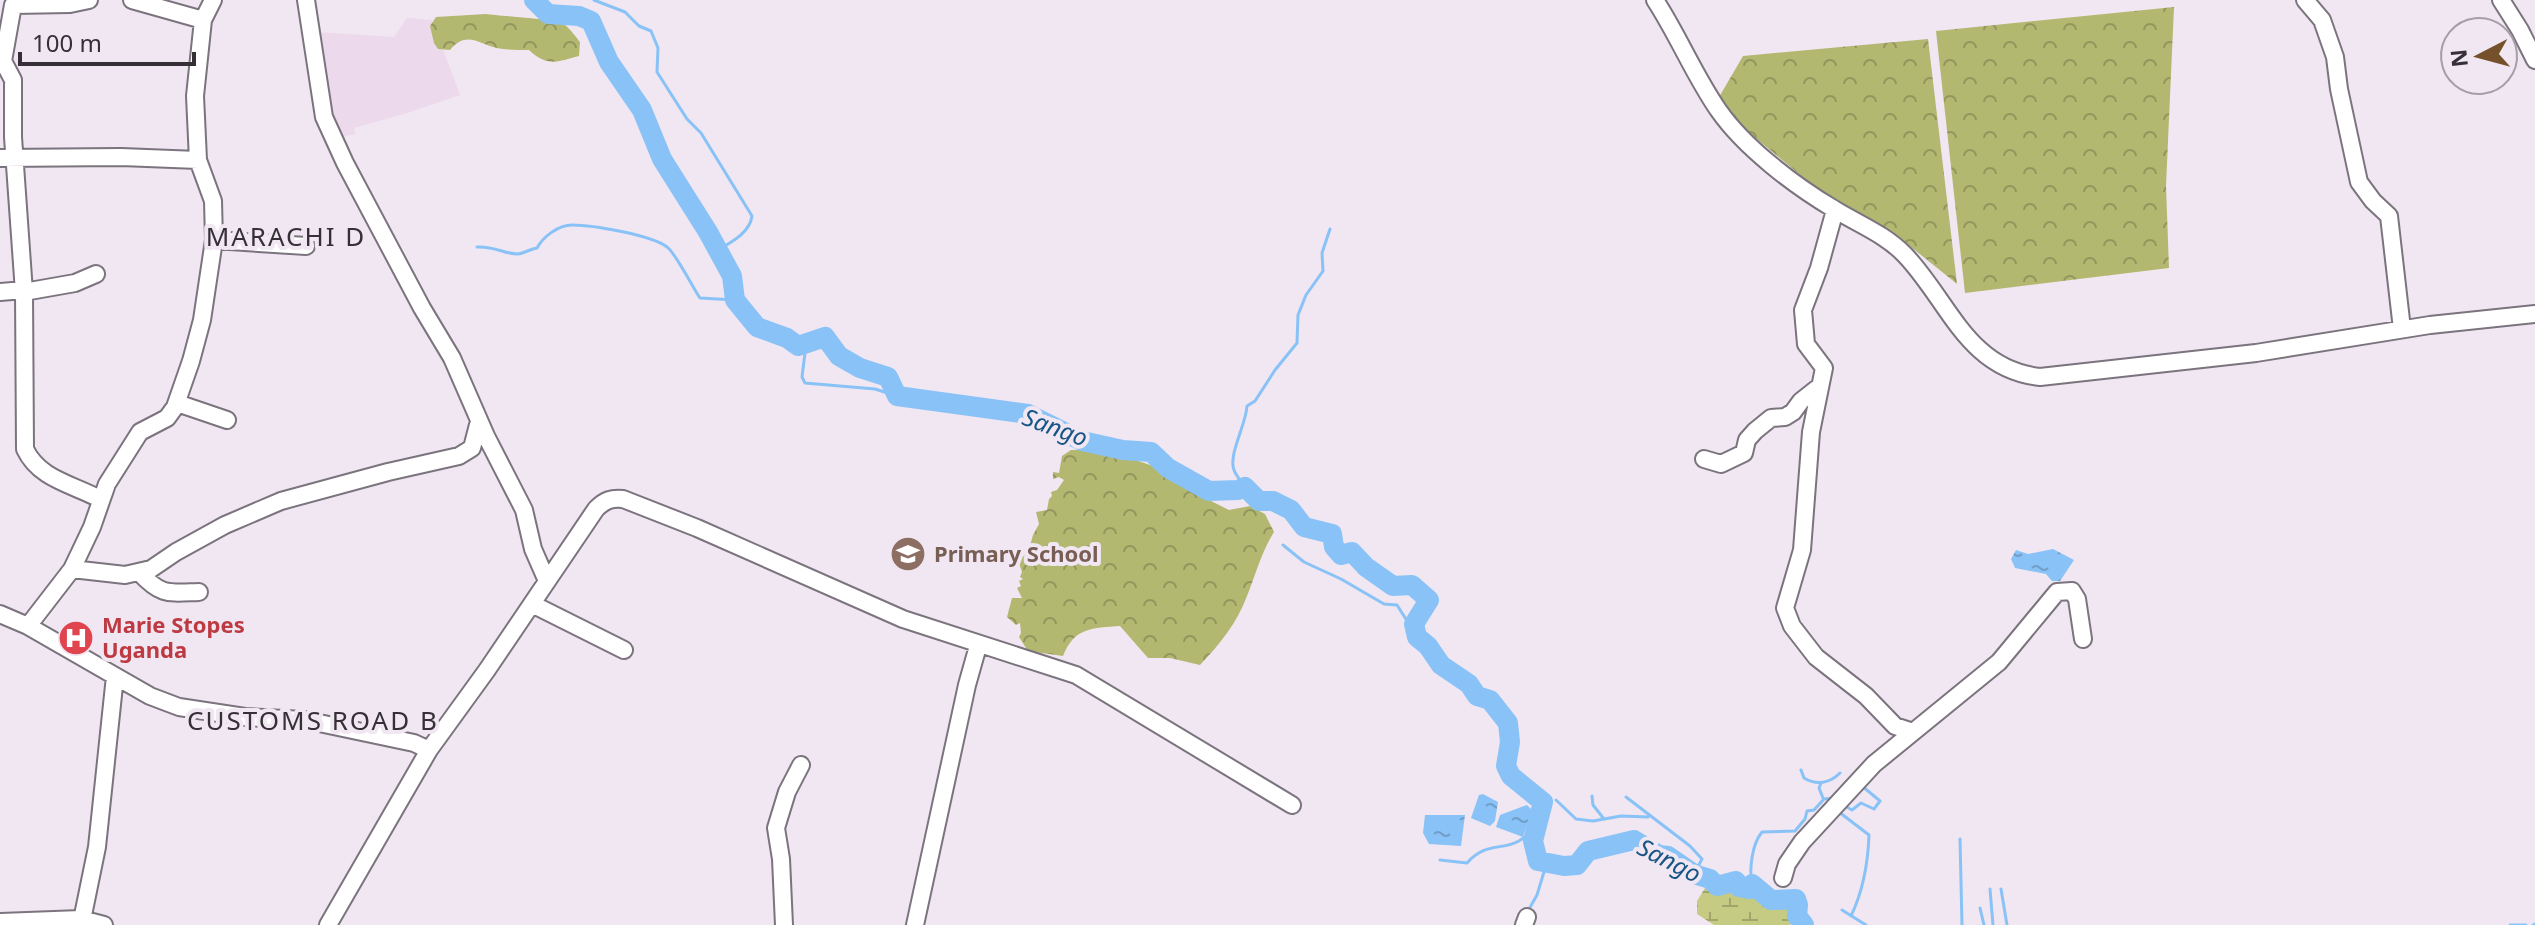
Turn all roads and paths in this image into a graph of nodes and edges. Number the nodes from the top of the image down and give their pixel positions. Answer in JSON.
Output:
{"nodes":[{"id":1,"x":89,"y":0,"type":"edge"},
{"id":2,"x":132,"y":0,"type":"edge"},
{"id":3,"x":213,"y":0,"type":"edge"},
{"id":4,"x":306,"y":0,"type":"edge"},
{"id":5,"x":1655,"y":0,"type":"edge"},
{"id":6,"x":2305,"y":0,"type":"edge"},
{"id":7,"x":2501,"y":0,"type":"edge"},
{"id":8,"x":203,"y":20,"type":"junction"},
{"id":9,"x":2535,"y":60,"type":"edge"},
{"id":10,"x":7,"y":158,"type":"edge"},
{"id":11,"x":198,"y":160,"type":"junction"},
{"id":12,"x":1835,"y":210,"type":"junction"},
{"id":13,"x":214,"y":240,"type":"junction"},
{"id":14,"x":306,"y":246,"type":"dead end"},
{"id":15,"x":96,"y":274,"type":"dead end"},
{"id":16,"x":24,"y":291,"type":"junction"},
{"id":17,"x":0,"y":292,"type":"edge"},
{"id":18,"x":2535,"y":314,"type":"edge"},
{"id":19,"x":2402,"y":329,"type":"junction"},
{"id":20,"x":1820,"y":386,"type":"junction"},
{"id":21,"x":177,"y":403,"type":"junction"},
{"id":22,"x":227,"y":420,"type":"dead end"},
{"id":23,"x":479,"y":421,"type":"junction"},
{"id":24,"x":1704,"y":459,"type":"dead end"},
{"id":25,"x":100,"y":499,"type":"junction"},
{"id":26,"x":72,"y":569,"type":"junction"},
{"id":27,"x":139,"y":572,"type":"junction"},
{"id":28,"x":547,"y":581,"type":"junction"},
{"id":29,"x":199,"y":592,"type":"dead end"},
{"id":30,"x":532,"y":604,"type":"junction"},
{"id":31,"x":0,"y":614,"type":"edge"},
{"id":32,"x":28,"y":626,"type":"junction"},
{"id":33,"x":2083,"y":639,"type":"dead end"},
{"id":34,"x":978,"y":646,"type":"junction"},
{"id":35,"x":624,"y":650,"type":"dead end"},
{"id":36,"x":115,"y":676,"type":"junction"},
{"id":37,"x":1895,"y":726,"type":"junction"},
{"id":38,"x":1913,"y":732,"type":"junction"},
{"id":39,"x":1898,"y":745,"type":"junction"},
{"id":40,"x":429,"y":750,"type":"junction"},
{"id":41,"x":801,"y":765,"type":"dead end"},
{"id":42,"x":1292,"y":805,"type":"dead end"},
{"id":43,"x":1783,"y":878,"type":"dead end"},
{"id":44,"x":0,"y":922,"type":"edge"},
{"id":45,"x":81,"y":922,"type":"edge"},
{"id":46,"x":104,"y":925,"type":"edge"},
{"id":47,"x":328,"y":925,"type":"edge"},
{"id":48,"x":784,"y":925,"type":"edge"},
{"id":49,"x":915,"y":925,"type":"edge"}],
"edges":[{"from":1,"to":10,"type":"street"},
{"from":2,"to":8,"type":"street"},
{"from":3,"to":8,"type":"street"},
{"from":4,"to":23,"type":"street"},
{"from":5,"to":12,"type":"street"},
{"from":6,"to":19,"type":"street"},
{"from":7,"to":9,"type":"street"},
{"from":8,"to":11,"type":"street"},
{"from":10,"to":11,"type":"street"},
{"from":10,"to":16,"type":"street"},
{"from":11,"to":13,"type":"street"},
{"from":12,"to":19,"type":"street"},
{"from":12,"to":20,"type":"street"},
{"from":13,"to":14,"type":"street"},
{"from":13,"to":21,"type":"street"},
{"from":15,"to":16,"type":"street"},
{"from":16,"to":17,"type":"street"},
{"from":16,"to":25,"type":"street"},
{"from":18,"to":19,"type":"street"},
{"from":20,"to":24,"type":"street"},
{"from":20,"to":37,"type":"street"},
{"from":21,"to":22,"type":"street"},
{"from":21,"to":25,"type":"street"},
{"from":23,"to":27,"type":"street"},
{"from":23,"to":28,"type":"street"},
{"from":25,"to":26,"type":"street"},
{"from":26,"to":27,"type":"street"},
{"from":26,"to":32,"type":"street"},
{"from":27,"to":29,"type":"street"},
{"from":28,"to":30,"type":"street"},
{"from":28,"to":34,"type":"street"},
{"from":30,"to":35,"type":"street"},
{"from":30,"to":40,"type":"street"},
{"from":31,"to":32,"type":"street"},
{"from":32,"to":36,"type":"street"},
{"from":33,"to":38,"type":"street"},
{"from":34,"to":42,"type":"street"},
{"from":34,"to":49,"type":"street"},
{"from":36,"to":40,"type":"street"},
{"from":36,"to":45,"type":"street"},
{"from":37,"to":38,"type":"street"},
{"from":37,"to":39,"type":"street"},
{"from":38,"to":39,"type":"street"},
{"from":39,"to":43,"type":"street"},
{"from":40,"to":47,"type":"street"},
{"from":41,"to":48,"type":"street"},
{"from":44,"to":45,"type":"street"},
{"from":45,"to":46,"type":"street"}]}
